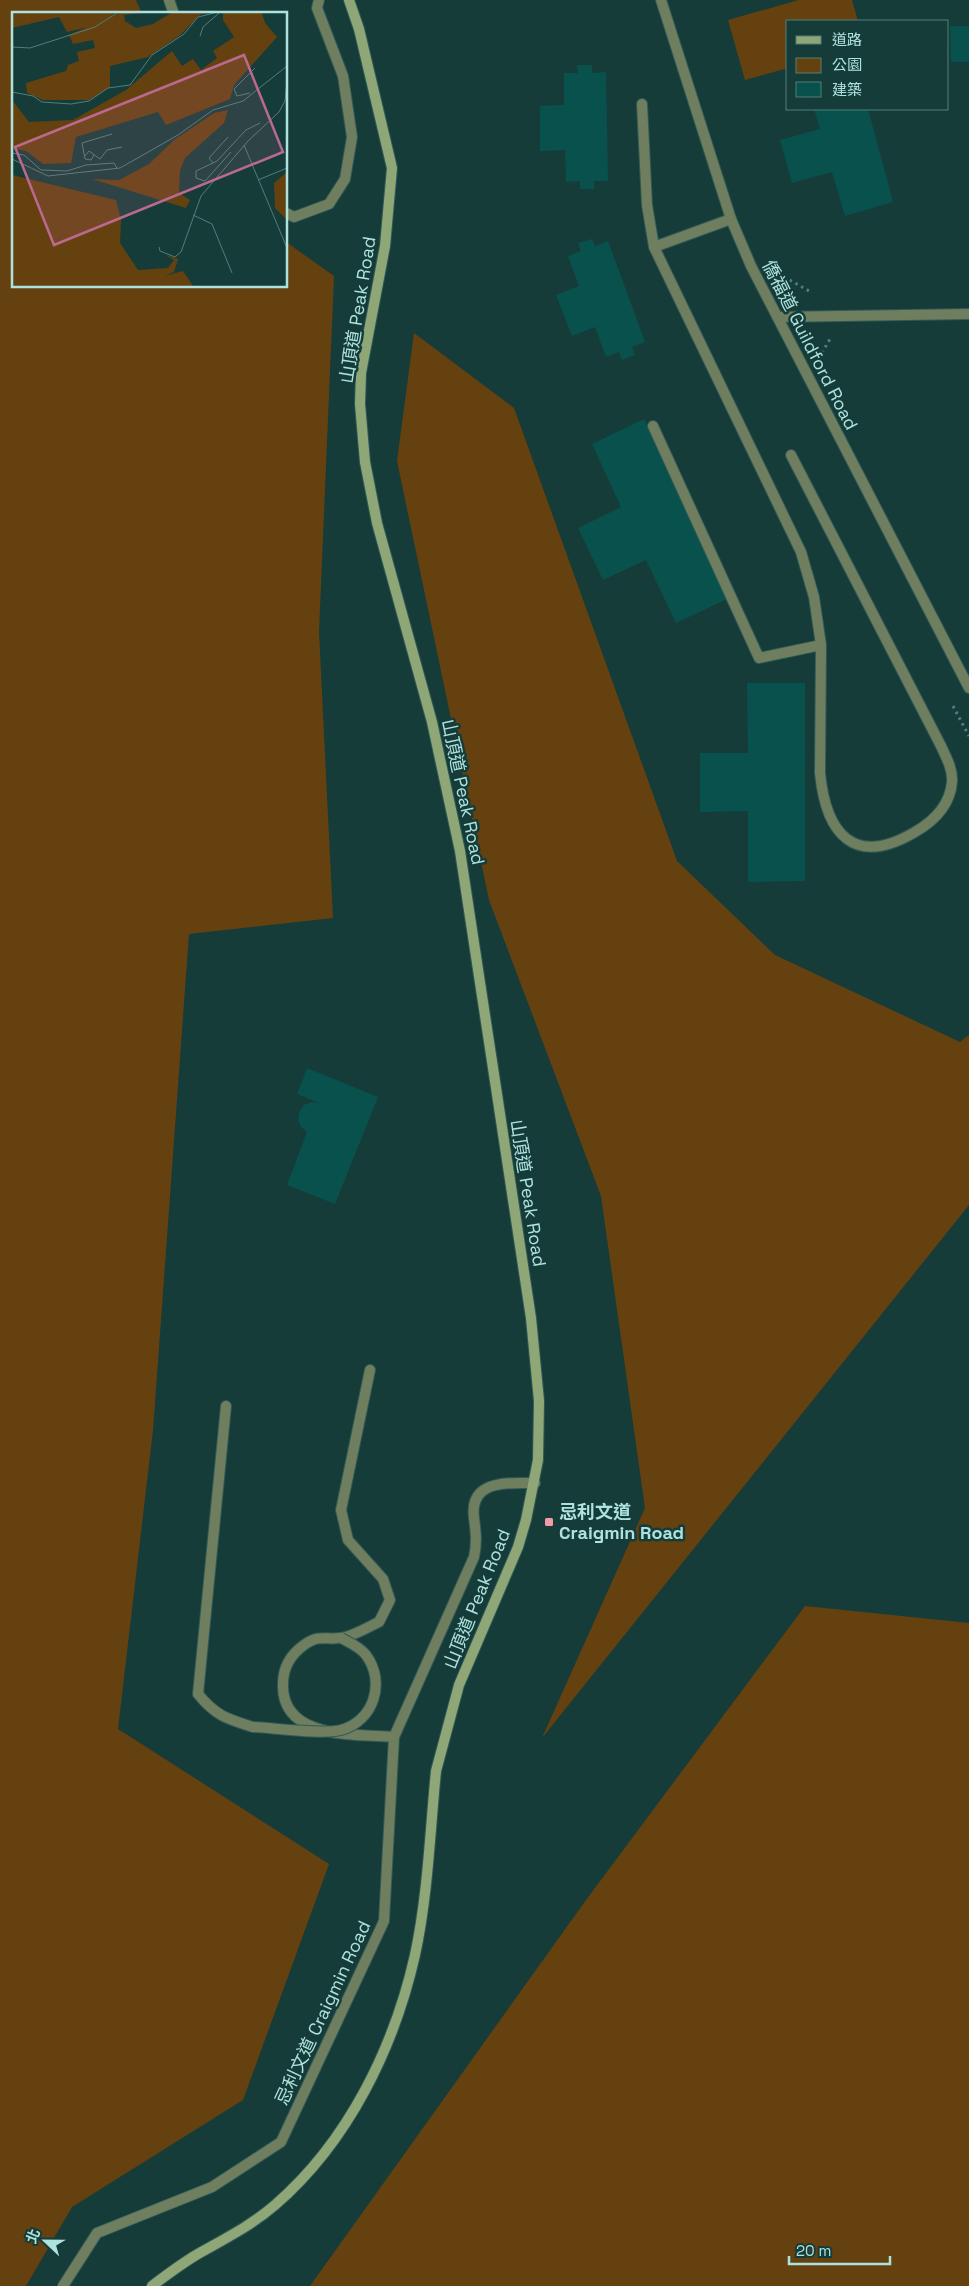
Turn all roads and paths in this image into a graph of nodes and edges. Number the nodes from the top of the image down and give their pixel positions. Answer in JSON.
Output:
{"nodes":[{"id":1,"x":319,"y":0,"type":"edge"},
{"id":2,"x":349,"y":0,"type":"edge"},
{"id":3,"x":661,"y":0,"type":"edge"},
{"id":4,"x":642,"y":104,"type":"dead end"},
{"id":5,"x":288,"y":214,"type":"edge"},
{"id":6,"x":731,"y":219,"type":"junction"},
{"id":7,"x":654,"y":247,"type":"junction"},
{"id":8,"x":781,"y":274,"type":"dead end"},
{"id":9,"x":814,"y":293,"type":"dead end"},
{"id":10,"x":969,"y":314,"type":"edge"},
{"id":11,"x":777,"y":317,"type":"junction"},
{"id":12,"x":653,"y":426,"type":"dead end"},
{"id":13,"x":791,"y":455,"type":"dead end"},
{"id":14,"x":821,"y":645,"type":"junction"},
{"id":15,"x":969,"y":688,"type":"edge"},
{"id":16,"x":370,"y":1370,"type":"dead end"},
{"id":17,"x":226,"y":1406,"type":"dead end"},
{"id":18,"x":535,"y":1483,"type":"junction"},
{"id":19,"x":341,"y":1638,"type":"junction"},
{"id":20,"x":394,"y":1737,"type":"junction"},
{"id":21,"x":63,"y":2286,"type":"edge"},
{"id":22,"x":152,"y":2286,"type":"edge"}],
"edges":[{"from":1,"to":5,"type":"street"},
{"from":2,"to":18,"type":"main road","name":"山頂道 Peak Road"},
{"from":3,"to":6,"type":"street","name":"僑福道 Guildford Road"},
{"from":4,"to":7,"type":"street"},
{"from":6,"to":7,"type":"street"},
{"from":6,"to":11,"type":"street","name":"僑福道 Guildford Road"},
{"from":7,"to":14,"type":"street"},
{"from":8,"to":9,"type":"path"},
{"from":10,"to":11,"type":"street"},
{"from":11,"to":15,"type":"street","name":"僑福道 Guildford Road"},
{"from":12,"to":14,"type":"street"},
{"from":13,"to":14,"type":"street"},
{"from":16,"to":19,"type":"street"},
{"from":17,"to":19,"type":"street","bridge":true},
{"from":18,"to":20,"type":"street","name":"忌利文道 Craigmin Road"},
{"from":18,"to":22,"type":"main road","name":"山頂道 Peak Road"},
{"from":19,"to":20,"type":"street"},
{"from":20,"to":21,"type":"street","name":"忌利文道 Craigmin Road"}]}
